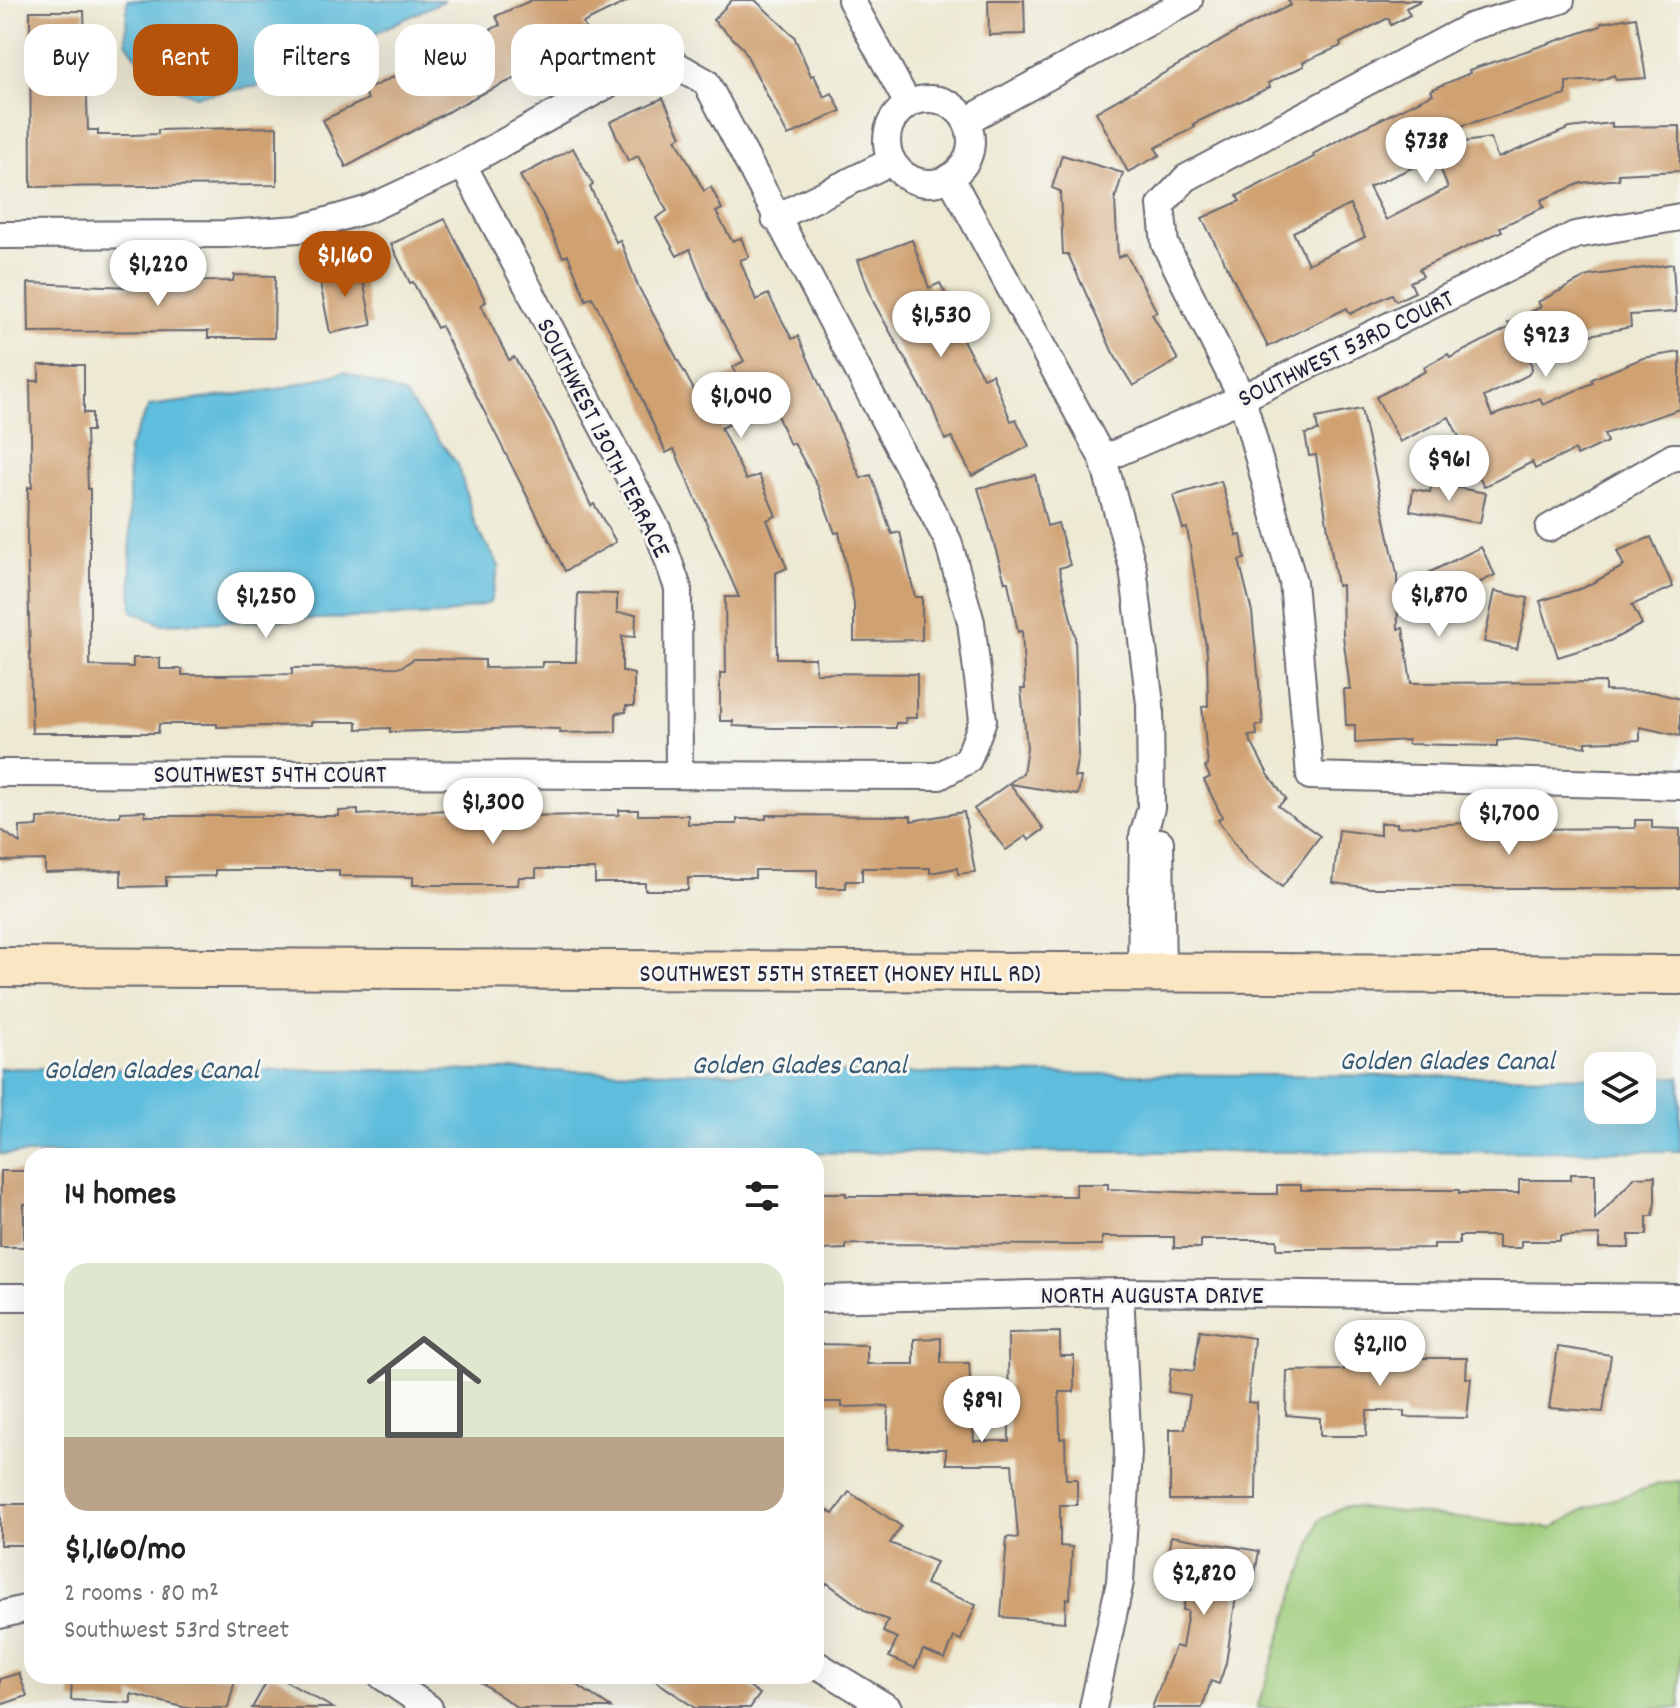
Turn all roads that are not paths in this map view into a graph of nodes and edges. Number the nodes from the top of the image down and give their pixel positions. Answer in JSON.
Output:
{"nodes":[{"id":1,"x":851,"y":0,"type":"edge"},
{"id":2,"x":1189,"y":0,"type":"edge"},
{"id":3,"x":1561,"y":0,"type":"edge"},
{"id":4,"x":908,"y":104,"type":"junction"},
{"id":5,"x":966,"y":121,"type":"junction"},
{"id":6,"x":892,"y":161,"type":"junction"},
{"id":7,"x":463,"y":165,"type":"junction"},
{"id":8,"x":950,"y":177,"type":"junction"},
{"id":9,"x":1680,"y":217,"type":"edge"},
{"id":10,"x":775,"y":218,"type":"junction"},
{"id":11,"x":0,"y":235,"type":"edge"},
{"id":12,"x":1242,"y":398,"type":"junction"},
{"id":13,"x":1680,"y":457,"type":"edge"},
{"id":14,"x":1103,"y":459,"type":"junction"},
{"id":15,"x":1549,"y":528,"type":"dead end"},
{"id":16,"x":0,"y":773,"type":"edge"},
{"id":17,"x":679,"y":775,"type":"junction"},
{"id":18,"x":1680,"y":786,"type":"edge"},
{"id":19,"x":0,"y":967,"type":"edge"},
{"id":20,"x":1151,"y":974,"type":"junction"},
{"id":21,"x":1680,"y":975,"type":"edge"},
{"id":22,"x":1120,"y":1292,"type":"junction"},
{"id":23,"x":0,"y":1297,"type":"edge"},
{"id":24,"x":24,"y":1297,"type":"edge"},
{"id":25,"x":1680,"y":1298,"type":"edge"},
{"id":26,"x":824,"y":1299,"type":"edge"},
{"id":27,"x":24,"y":1609,"type":"edge"},
{"id":28,"x":0,"y":1615,"type":"edge"},
{"id":29,"x":824,"y":1669,"type":"edge"},
{"id":30,"x":394,"y":1684,"type":"edge"},
{"id":31,"x":429,"y":1708,"type":"edge"},
{"id":32,"x":888,"y":1708,"type":"edge"},
{"id":33,"x":1093,"y":1708,"type":"edge"}],
"edges":[{"from":1,"to":4,"type":"street"},
{"from":2,"to":5,"type":"street"},
{"from":3,"to":12,"type":"street"},
{"from":4,"to":5,"type":"street"},
{"from":4,"to":6,"type":"street"},
{"from":5,"to":8,"type":"street"},
{"from":6,"to":8,"type":"street"},
{"from":6,"to":10,"type":"street"},
{"from":7,"to":10,"type":"street"},
{"from":7,"to":11,"type":"street"},
{"from":7,"to":17,"type":"street","name":"SOUTHWEST 130TH TERRACE"},
{"from":8,"to":14,"type":"street"},
{"from":9,"to":12,"type":"street","name":"SOUTHWEST 53RD COURT"},
{"from":10,"to":17,"type":"street","name":"SOUTHWEST 54TH COURT"},
{"from":12,"to":14,"type":"street","name":"SOUTHWEST 53RD COURT"},
{"from":12,"to":18,"type":"street"},
{"from":13,"to":15,"type":"street"},
{"from":14,"to":20,"type":"street"},
{"from":16,"to":17,"type":"street","name":"SOUTHWEST 54TH COURT"},
{"from":19,"to":20,"type":"street","name":"SOUTHWEST 55TH STREET (HONEY HILL RD)"},
{"from":20,"to":21,"type":"street","name":"SOUTHWEST 55TH STREET (HONEY HILL RD)"},
{"from":22,"to":25,"type":"street","name":"NORTH AUGUSTA DRIVE"},
{"from":22,"to":26,"type":"street","name":"NORTH AUGUSTA DRIVE"},
{"from":22,"to":33,"type":"street"},
{"from":23,"to":24,"type":"street"},
{"from":27,"to":28,"type":"street"},
{"from":29,"to":32,"type":"street"},
{"from":30,"to":31,"type":"street"}]}
